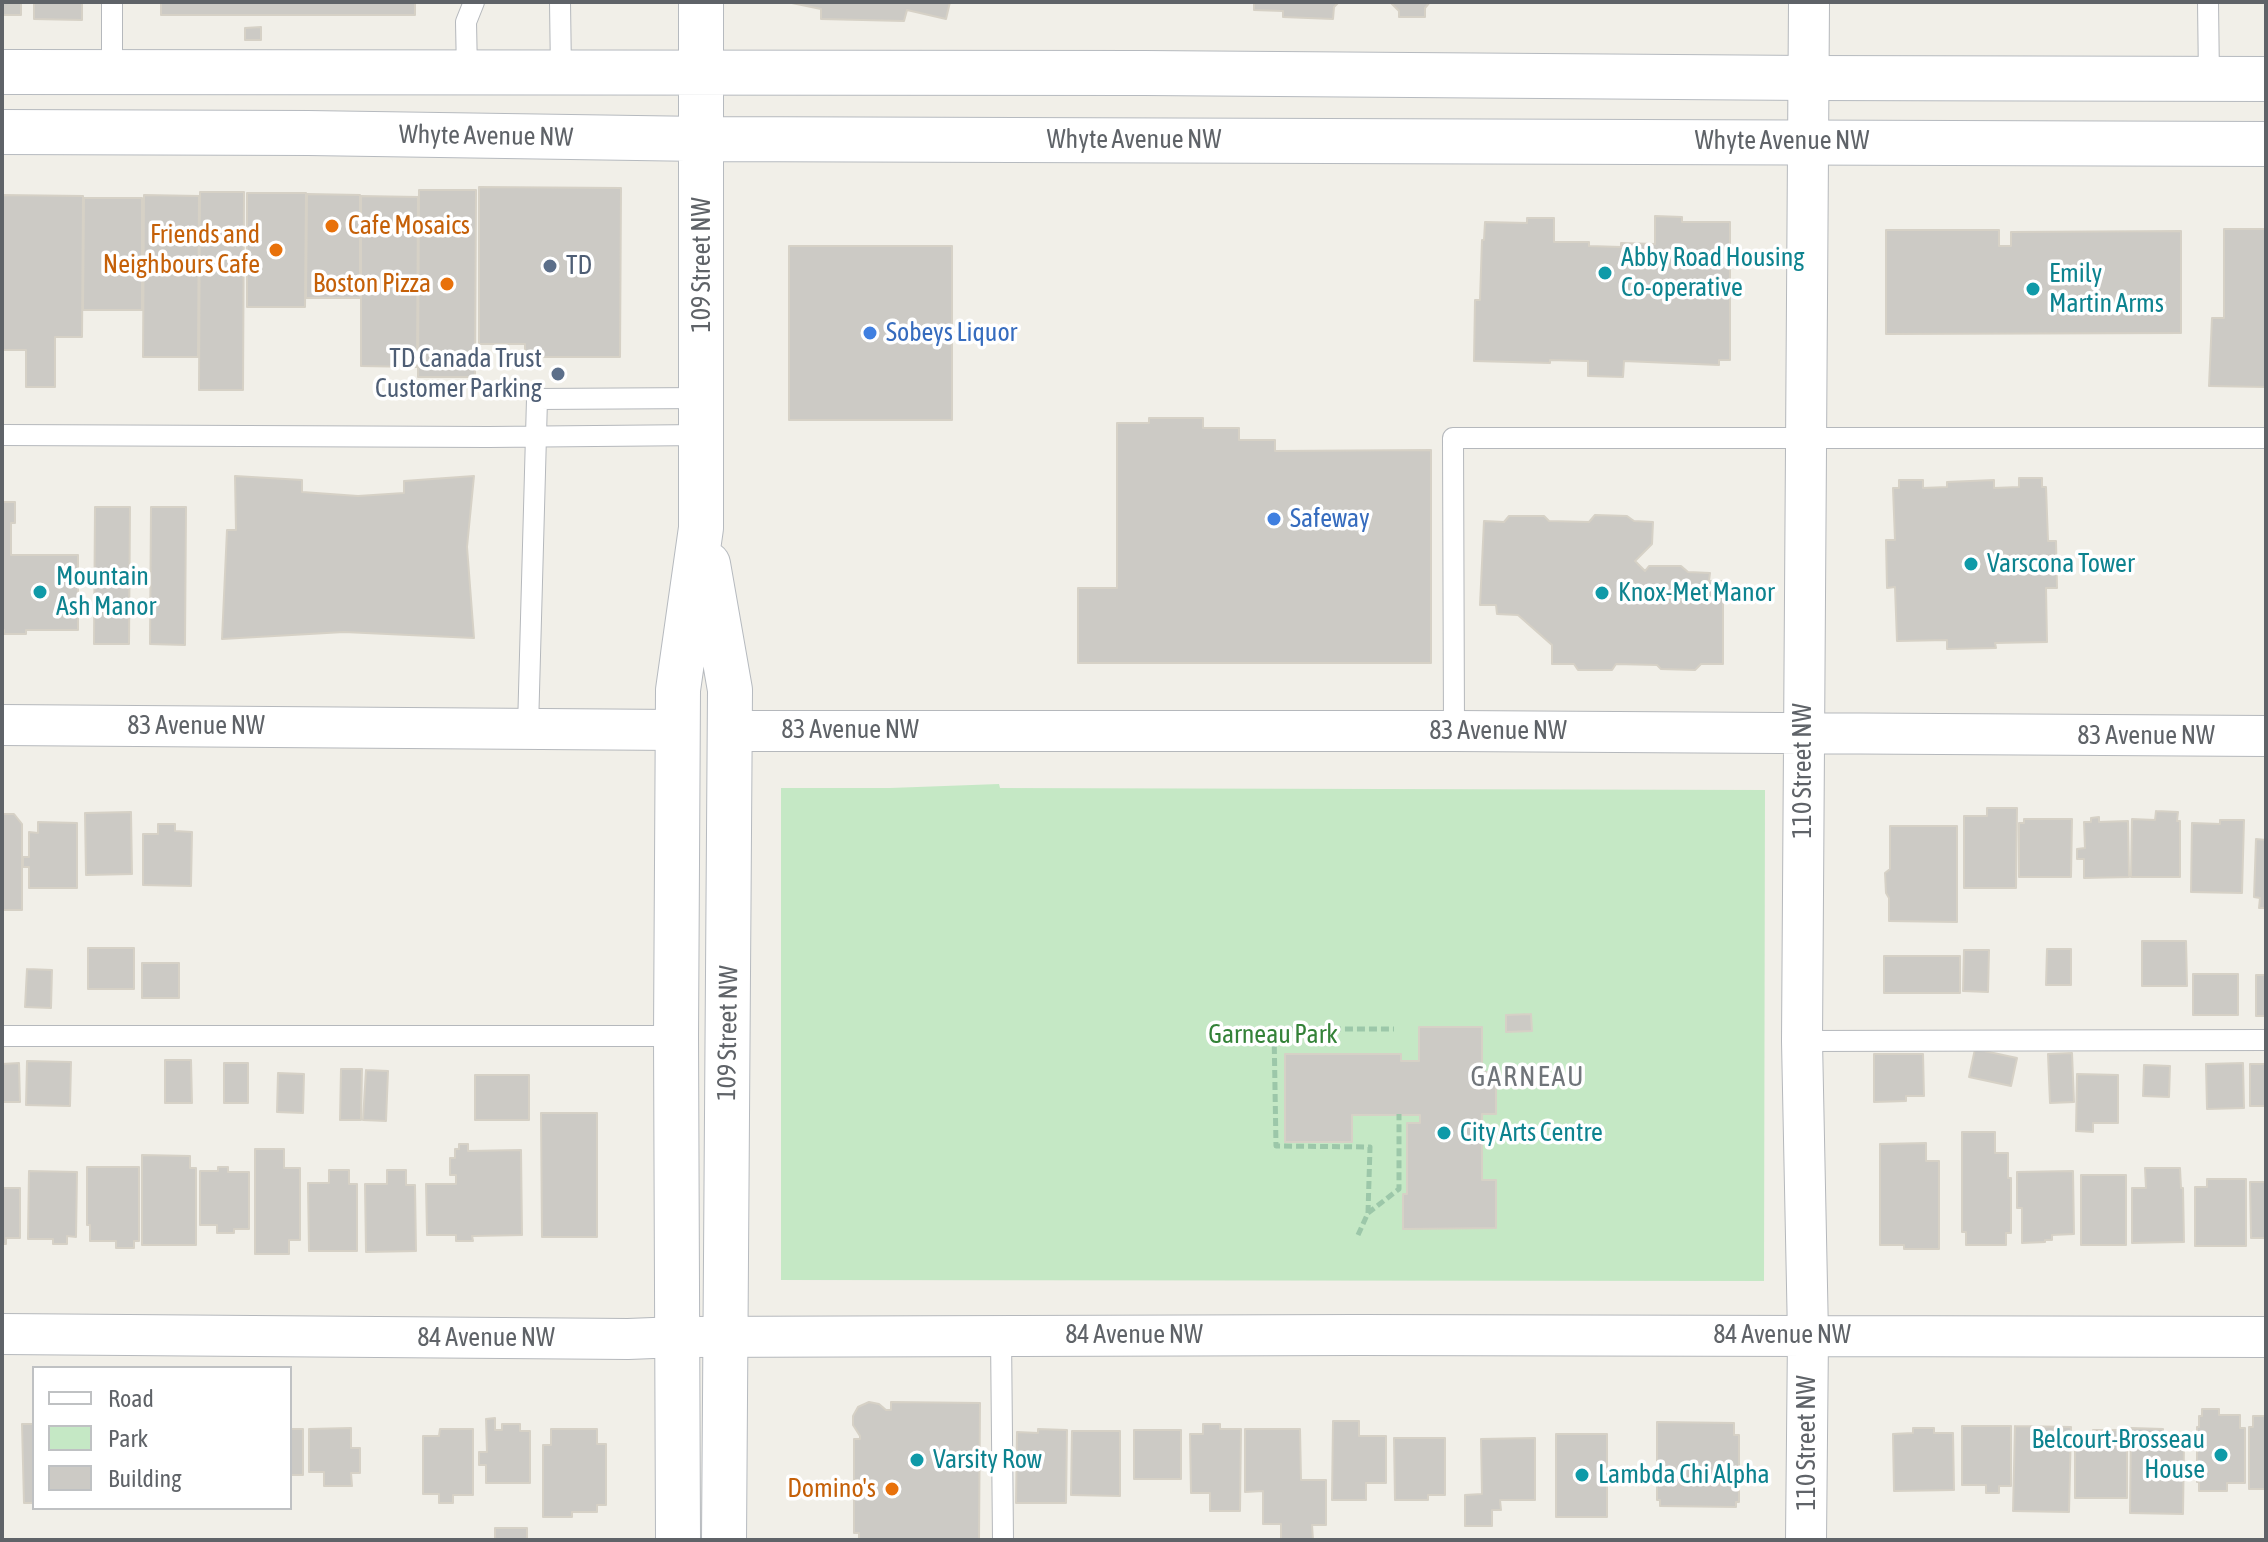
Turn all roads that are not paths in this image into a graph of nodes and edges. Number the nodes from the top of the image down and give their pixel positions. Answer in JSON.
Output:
{"nodes":[{"id":1,"x":112,"y":2,"type":"edge"},
{"id":2,"x":474,"y":2,"type":"edge"},
{"id":3,"x":560,"y":2,"type":"edge"},
{"id":4,"x":701,"y":2,"type":"edge"},
{"id":5,"x":1809,"y":2,"type":"edge"},
{"id":6,"x":2208,"y":2,"type":"edge"},
{"id":7,"x":2,"y":72,"type":"edge"},
{"id":8,"x":112,"y":72,"type":"junction"},
{"id":9,"x":467,"y":72,"type":"junction"},
{"id":10,"x":561,"y":73,"type":"junction"},
{"id":11,"x":701,"y":73,"type":"junction"},
{"id":12,"x":1808,"y":78,"type":"junction"},
{"id":13,"x":2209,"y":79,"type":"junction"},
{"id":14,"x":2266,"y":79,"type":"edge"},
{"id":15,"x":2,"y":132,"type":"edge"},
{"id":16,"x":702,"y":139,"type":"junction"},
{"id":17,"x":1808,"y":141,"type":"junction"},
{"id":18,"x":2266,"y":144,"type":"edge"},
{"id":19,"x":703,"y":417,"type":"junction"},
{"id":20,"x":2,"y":435,"type":"edge"},
{"id":21,"x":537,"y":437,"type":"junction"},
{"id":22,"x":1806,"y":437,"type":"junction"},
{"id":23,"x":2266,"y":438,"type":"edge"},
{"id":24,"x":701,"y":528,"type":"junction"},
{"id":25,"x":2,"y":725,"type":"edge"},
{"id":26,"x":528,"y":728,"type":"junction"},
{"id":27,"x":677,"y":730,"type":"junction"},
{"id":28,"x":730,"y":731,"type":"junction"},
{"id":29,"x":1454,"y":731,"type":"junction"},
{"id":30,"x":1804,"y":734,"type":"junction"},
{"id":31,"x":2266,"y":736,"type":"edge"},
{"id":32,"x":2,"y":1036,"type":"edge"},
{"id":33,"x":676,"y":1036,"type":"junction"},
{"id":34,"x":2266,"y":1040,"type":"edge"},
{"id":35,"x":1802,"y":1041,"type":"junction"},
{"id":36,"x":2,"y":1334,"type":"edge"},
{"id":37,"x":1001,"y":1335,"type":"junction"},
{"id":38,"x":1808,"y":1335,"type":"junction"},
{"id":39,"x":679,"y":1337,"type":"junction"},
{"id":40,"x":724,"y":1337,"type":"junction"},
{"id":41,"x":2266,"y":1337,"type":"edge"},
{"id":42,"x":678,"y":1540,"type":"edge"},
{"id":43,"x":724,"y":1540,"type":"edge"},
{"id":44,"x":1003,"y":1540,"type":"edge"},
{"id":45,"x":1806,"y":1540,"type":"edge"}],
"edges":[{"from":1,"to":8,"type":"lane"},
{"from":2,"to":9,"type":"lane"},
{"from":3,"to":10,"type":"lane"},
{"from":4,"to":11,"type":"main road","name":"109 Street NW"},
{"from":5,"to":12,"type":"street","name":"110 Street NW"},
{"from":6,"to":13,"type":"lane"},
{"from":7,"to":8,"type":"main road"},
{"from":8,"to":9,"type":"main road"},
{"from":9,"to":10,"type":"main road"},
{"from":10,"to":11,"type":"main road"},
{"from":11,"to":12,"type":"main road"},
{"from":11,"to":16,"type":"main road","name":"109 Street NW"},
{"from":12,"to":13,"type":"main road"},
{"from":12,"to":17,"type":"street","name":"110 Street NW"},
{"from":13,"to":14,"type":"main road"},
{"from":15,"to":16,"type":"main road","name":"Whyte Avenue NW"},
{"from":16,"to":17,"type":"main road","name":"Whyte Avenue NW"},
{"from":16,"to":19,"type":"main road","name":"109 Street NW"},
{"from":17,"to":18,"type":"main road","name":"Whyte Avenue NW"},
{"from":17,"to":22,"type":"street","name":"110 Street NW"},
{"from":19,"to":21,"type":"lane"},
{"from":19,"to":21,"type":"lane"},
{"from":19,"to":24,"type":"main road","name":"109 Street NW"},
{"from":20,"to":21,"type":"lane"},
{"from":21,"to":26,"type":"lane"},
{"from":22,"to":23,"type":"lane"},
{"from":22,"to":29,"type":"lane"},
{"from":22,"to":30,"type":"street","name":"110 Street NW"},
{"from":24,"to":27,"type":"main road","name":"109 Street NW"},
{"from":24,"to":28,"type":"main road","name":"109 Street NW"},
{"from":25,"to":26,"type":"street","name":"83 Avenue NW"},
{"from":26,"to":27,"type":"street","name":"83 Avenue NW"},
{"from":27,"to":33,"type":"main road","name":"109 Street NW"},
{"from":28,"to":29,"type":"street","name":"83 Avenue NW"},
{"from":28,"to":40,"type":"main road","name":"109 Street NW"},
{"from":29,"to":30,"type":"street","name":"83 Avenue NW"},
{"from":30,"to":31,"type":"street","name":"83 Avenue NW"},
{"from":30,"to":35,"type":"street","name":"110 Street NW"},
{"from":32,"to":33,"type":"lane"},
{"from":33,"to":39,"type":"main road","name":"109 Street NW"},
{"from":34,"to":35,"type":"lane"},
{"from":35,"to":38,"type":"street","name":"110 Street NW"},
{"from":36,"to":39,"type":"street","name":"84 Avenue NW"},
{"from":37,"to":38,"type":"street","name":"84 Avenue NW"},
{"from":37,"to":40,"type":"street","name":"84 Avenue NW"},
{"from":37,"to":44,"type":"lane"},
{"from":38,"to":41,"type":"street","name":"84 Avenue NW"},
{"from":38,"to":45,"type":"street","name":"110 Street NW"},
{"from":39,"to":40,"type":"street","name":"84 Avenue NW"},
{"from":39,"to":42,"type":"main road","name":"109 Street NW"},
{"from":40,"to":43,"type":"main road","name":"109 Street NW"}]}
